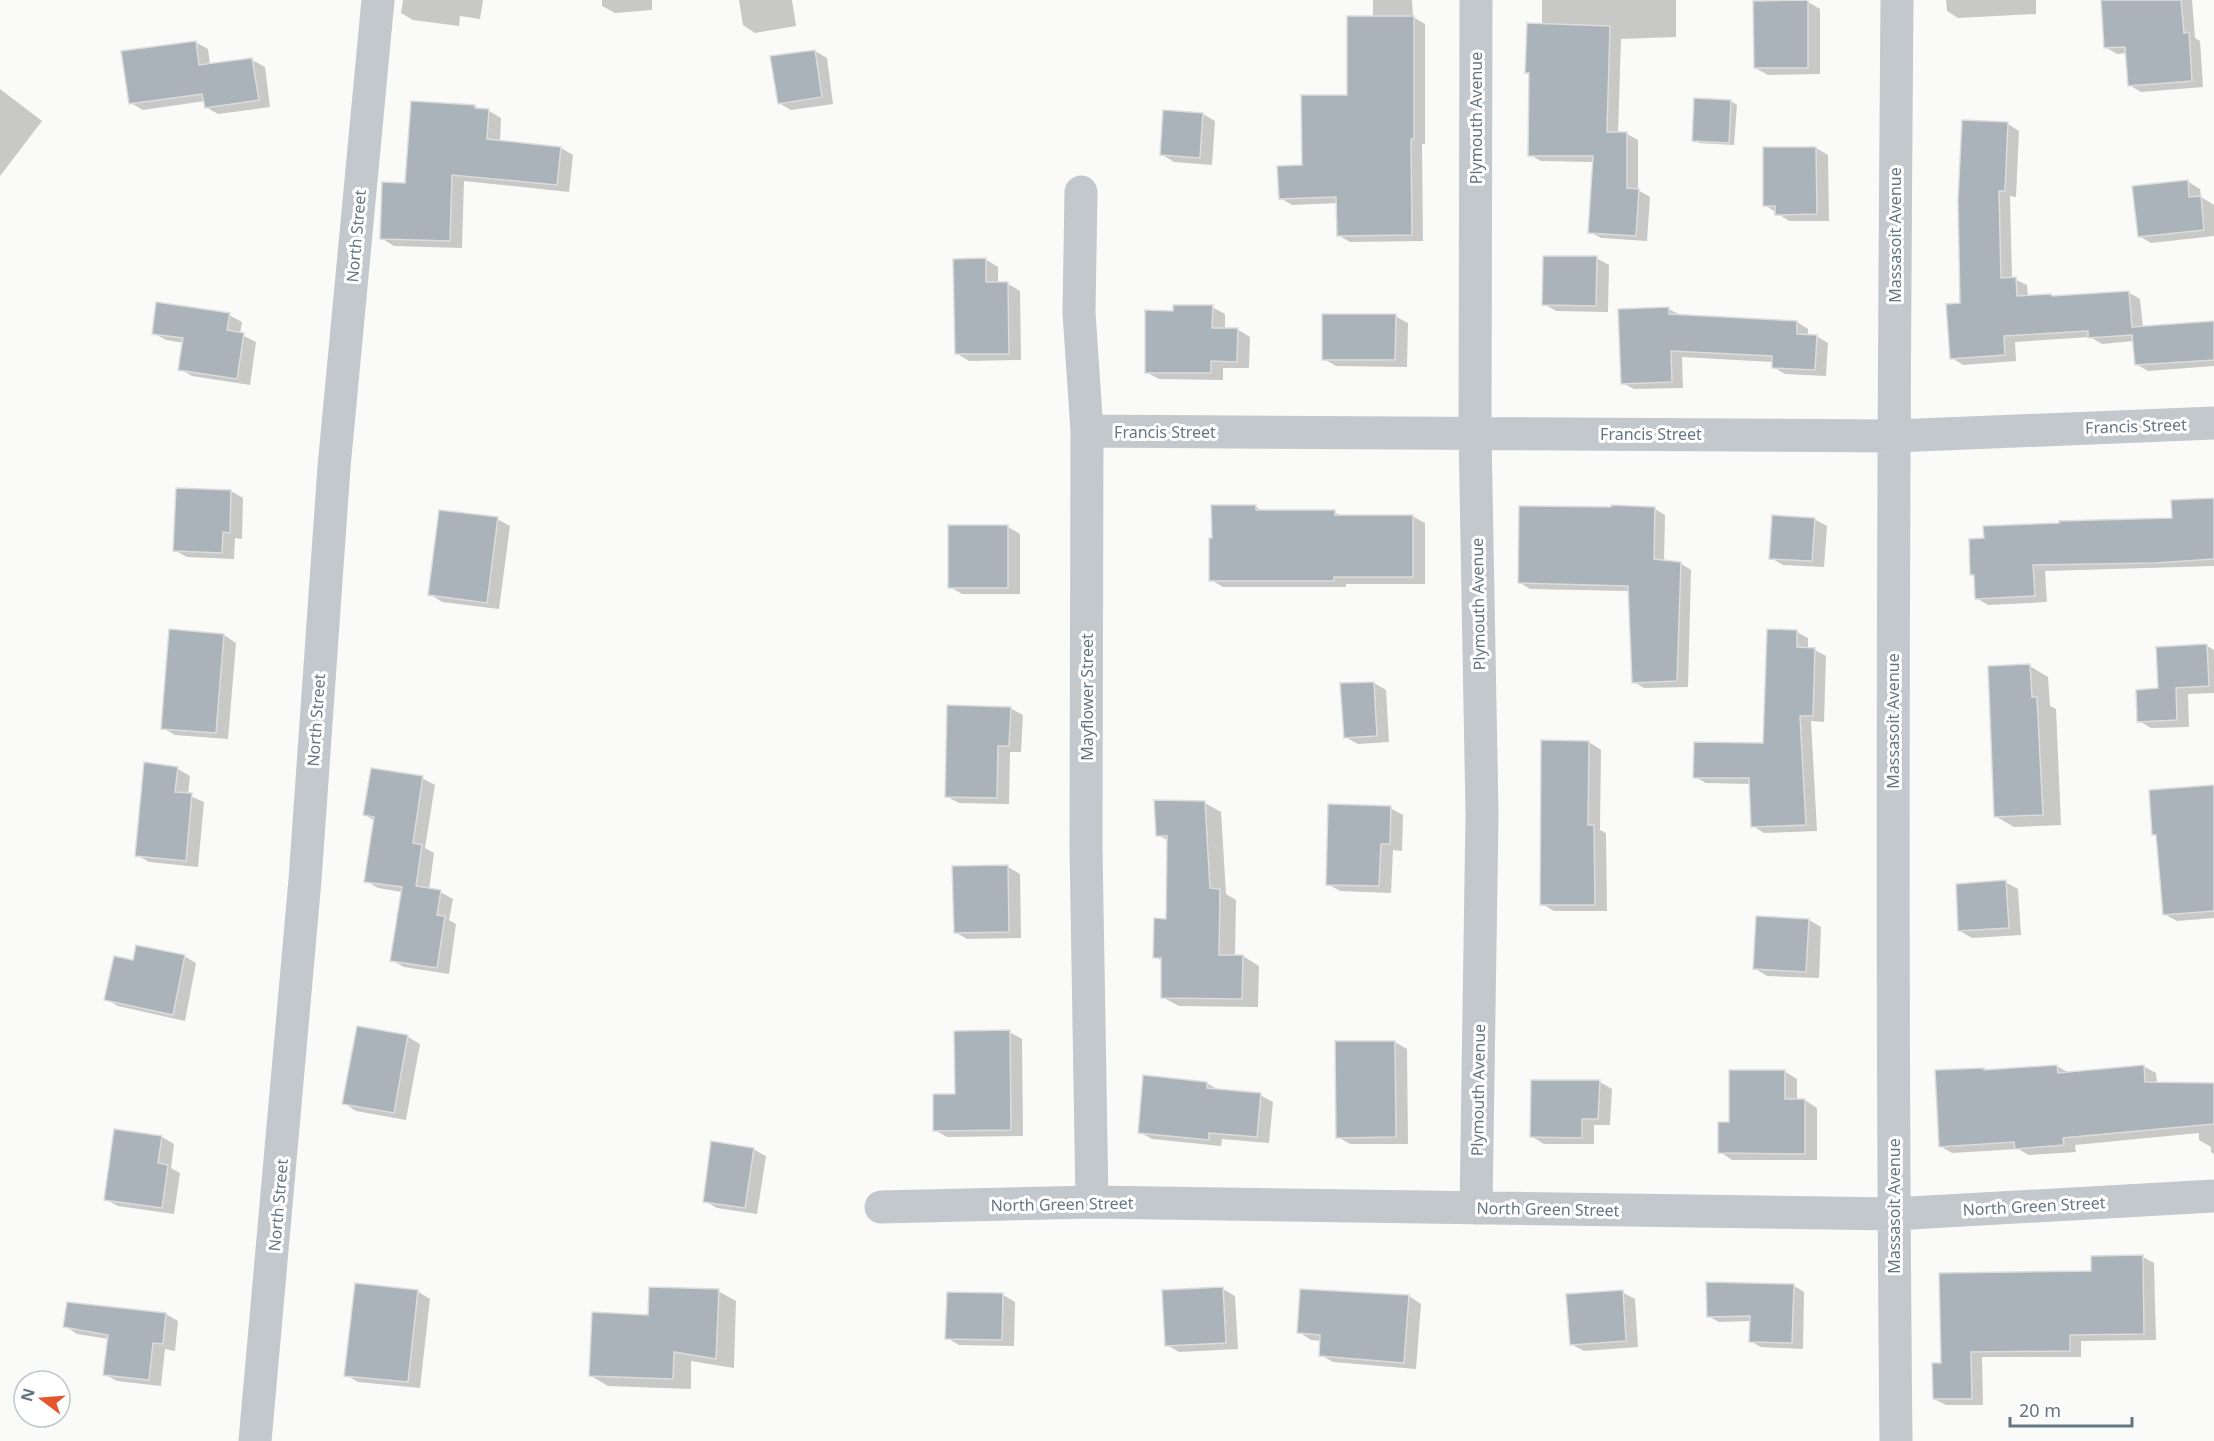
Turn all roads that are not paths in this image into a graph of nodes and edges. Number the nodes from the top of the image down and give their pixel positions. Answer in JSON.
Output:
{"nodes":[{"id":1,"x":378,"y":0,"type":"edge"},
{"id":2,"x":1476,"y":0,"type":"edge"},
{"id":3,"x":1897,"y":0,"type":"edge"},
{"id":4,"x":1081,"y":192,"type":"dead end"},
{"id":5,"x":2214,"y":423,"type":"edge"},
{"id":6,"x":1087,"y":431,"type":"junction"},
{"id":7,"x":1475,"y":433,"type":"junction"},
{"id":8,"x":1894,"y":436,"type":"junction"},
{"id":9,"x":2214,"y":1196,"type":"edge"},
{"id":10,"x":1092,"y":1202,"type":"junction"},
{"id":11,"x":881,"y":1207,"type":"dead end"},
{"id":12,"x":1476,"y":1208,"type":"junction"},
{"id":13,"x":1893,"y":1214,"type":"junction"},
{"id":14,"x":255,"y":1441,"type":"edge"},
{"id":15,"x":1896,"y":1441,"type":"edge"}],
"edges":[{"from":1,"to":14,"type":"street","name":"North Street"},
{"from":2,"to":7,"type":"street","name":"Plymouth Avenue"},
{"from":3,"to":8,"type":"street","name":"Massasoit Avenue"},
{"from":4,"to":6,"type":"street","name":"Mayflower Street"},
{"from":5,"to":8,"type":"street","name":"Francis Street"},
{"from":6,"to":7,"type":"street","name":"Francis Street"},
{"from":6,"to":10,"type":"street","name":"Mayflower Street"},
{"from":7,"to":8,"type":"street","name":"Francis Street"},
{"from":7,"to":12,"type":"street","name":"Plymouth Avenue"},
{"from":8,"to":13,"type":"street","name":"Massasoit Avenue"},
{"from":9,"to":13,"type":"street","name":"North Green Street"},
{"from":10,"to":11,"type":"street","name":"North Green Street"},
{"from":10,"to":12,"type":"street","name":"North Green Street"},
{"from":12,"to":13,"type":"street","name":"North Green Street"},
{"from":13,"to":15,"type":"street","name":"Massasoit Avenue"}]}
